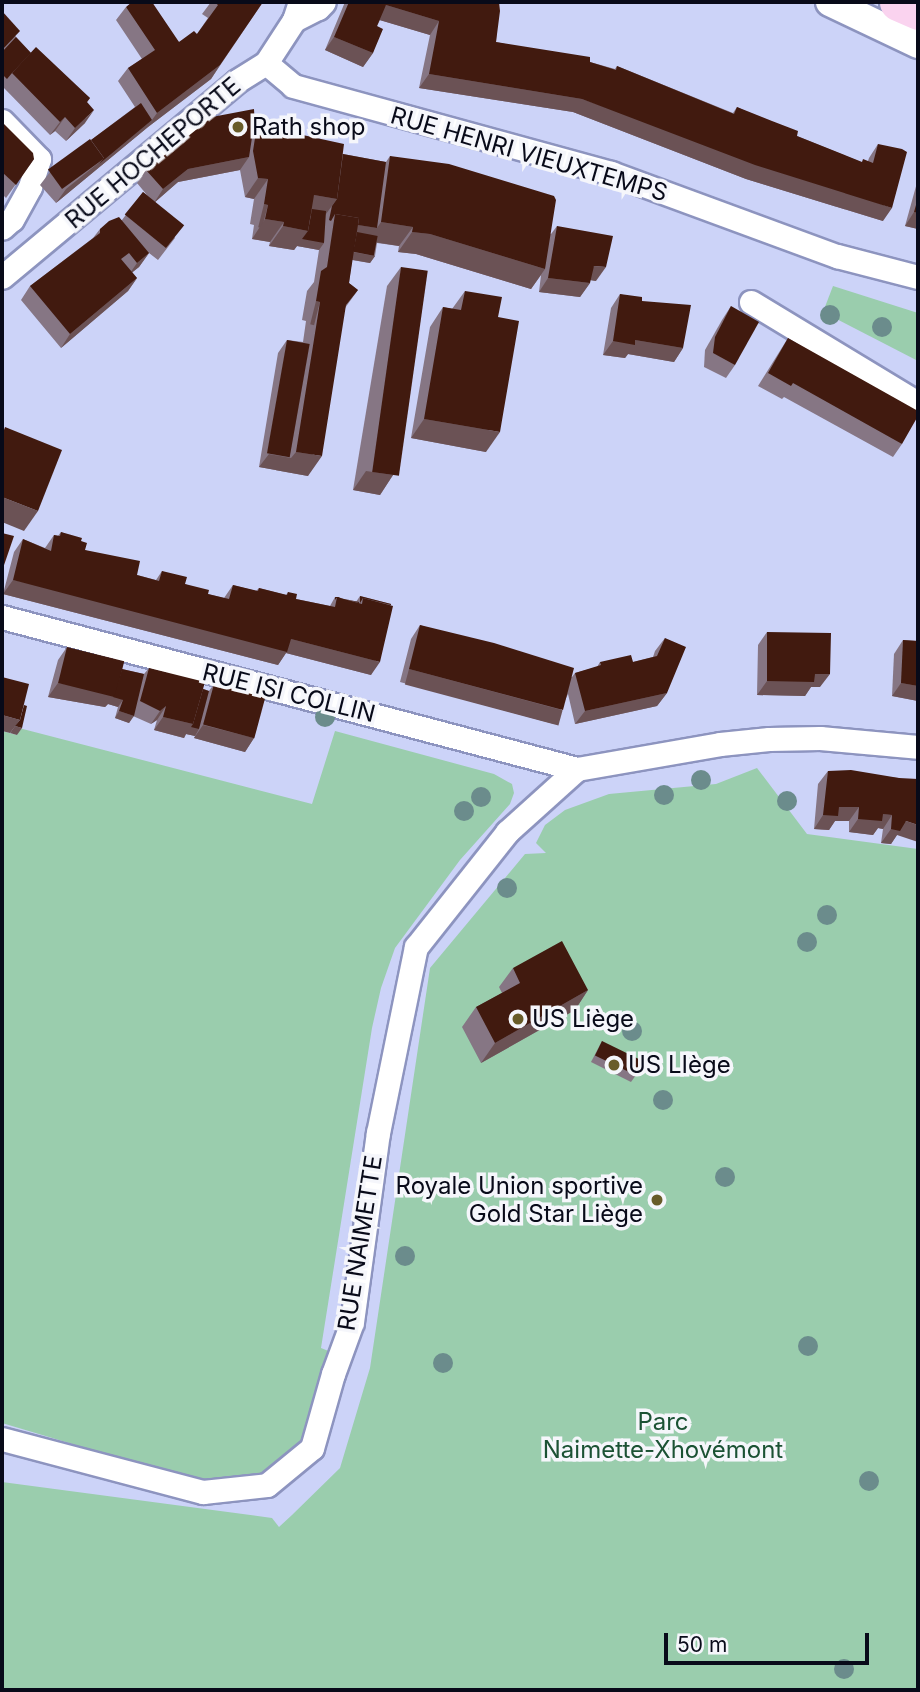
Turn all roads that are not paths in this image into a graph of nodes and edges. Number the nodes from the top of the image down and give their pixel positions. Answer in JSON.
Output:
{"nodes":[{"id":1,"x":324,"y":2,"type":"edge"},
{"id":2,"x":830,"y":2,"type":"edge"},
{"id":3,"x":898,"y":2,"type":"edge"},
{"id":4,"x":297,"y":11,"type":"edge"},
{"id":5,"x":918,"y":11,"type":"edge"},
{"id":6,"x":918,"y":44,"type":"edge"},
{"id":7,"x":265,"y":63,"type":"junction"},
{"id":8,"x":2,"y":121,"type":"edge"},
{"id":9,"x":2,"y":229,"type":"edge"},
{"id":10,"x":2,"y":276,"type":"edge"},
{"id":11,"x":918,"y":277,"type":"edge"},
{"id":12,"x":751,"y":302,"type":"dead end"},
{"id":13,"x":918,"y":402,"type":"edge"},
{"id":14,"x":2,"y":617,"type":"edge"},
{"id":15,"x":918,"y":747,"type":"edge"},
{"id":16,"x":577,"y":769,"type":"junction"},
{"id":17,"x":2,"y":1439,"type":"edge"}],
"edges":[{"from":1,"to":4,"type":"street","name":"RUE HOCHEPORTE"},
{"from":2,"to":6,"type":"street"},
{"from":3,"to":5,"type":"main road"},
{"from":4,"to":7,"type":"street","name":"RUE HOCHEPORTE"},
{"from":7,"to":10,"type":"street","name":"RUE HOCHEPORTE"},
{"from":7,"to":11,"type":"street","name":"RUE HENRI VIEUXTEMPS"},
{"from":8,"to":9,"type":"street"},
{"from":12,"to":13,"type":"street"},
{"from":14,"to":16,"type":"street","name":"RUE ISI COLLIN"},
{"from":15,"to":16,"type":"street"},
{"from":16,"to":17,"type":"street","name":"RUE NAIMETTE"}]}
